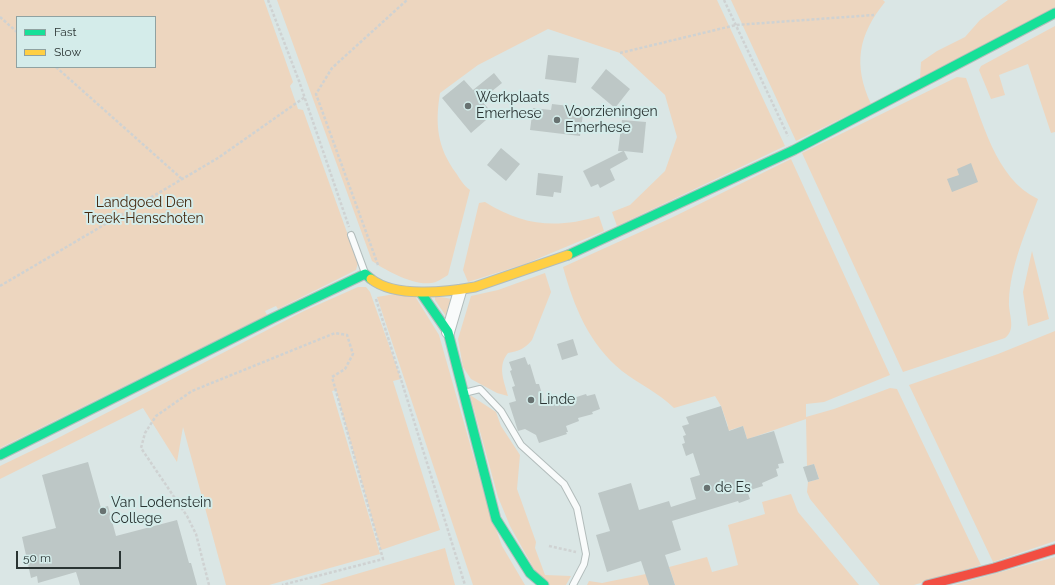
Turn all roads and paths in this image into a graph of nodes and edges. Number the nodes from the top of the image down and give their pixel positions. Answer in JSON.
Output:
{"nodes":[{"id":1,"x":268,"y":0,"type":"edge"},
{"id":2,"x":407,"y":0,"type":"edge"},
{"id":3,"x":724,"y":0,"type":"edge"},
{"id":4,"x":1055,"y":13,"type":"edge"},
{"id":5,"x":874,"y":15,"type":"dead end"},
{"id":6,"x":0,"y":18,"type":"edge"},
{"id":7,"x":736,"y":25,"type":"junction"},
{"id":8,"x":16,"y":31,"type":"edge"},
{"id":9,"x":620,"y":53,"type":"dead end"},
{"id":10,"x":57,"y":68,"type":"edge"},
{"id":11,"x":305,"y":97,"type":"junction"},
{"id":12,"x":794,"y":150,"type":"junction"},
{"id":13,"x":182,"y":179,"type":"junction"},
{"id":14,"x":351,"y":235,"type":"joint"},
{"id":15,"x":378,"y":266,"type":"dead end"},
{"id":16,"x":368,"y":277,"type":"junction"},
{"id":17,"x":0,"y":286,"type":"edge"},
{"id":18,"x":460,"y":291,"type":"junction"},
{"id":19,"x":421,"y":292,"type":"junction"},
{"id":20,"x":448,"y":332,"type":"junction"},
{"id":21,"x":463,"y":393,"type":"junction"},
{"id":22,"x":0,"y":455,"type":"edge"},
{"id":23,"x":549,"y":546,"type":"dead end"},
{"id":24,"x":1055,"y":549,"type":"edge"},
{"id":25,"x":568,"y":550,"type":"dead end"},
{"id":26,"x":209,"y":585,"type":"edge"},
{"id":27,"x":282,"y":585,"type":"edge"},
{"id":28,"x":465,"y":585,"type":"edge"},
{"id":29,"x":544,"y":585,"type":"edge"},
{"id":30,"x":573,"y":585,"type":"edge"},
{"id":31,"x":927,"y":585,"type":"edge"}],
"edges":[{"from":1,"to":11,"type":"path"},
{"from":2,"to":15,"type":"path"},
{"from":3,"to":7,"type":"path"},
{"from":4,"to":12,"type":"street"},
{"from":5,"to":7,"type":"path"},
{"from":6,"to":8,"type":"path"},
{"from":7,"to":9,"type":"path"},
{"from":7,"to":12,"type":"path"},
{"from":10,"to":13,"type":"path"},
{"from":11,"to":13,"type":"path"},
{"from":11,"to":14,"type":"path"},
{"from":12,"to":18,"type":"street"},
{"from":13,"to":17,"type":"path"},
{"from":14,"to":16,"type":"lane"},
{"from":16,"to":19,"type":"street"},
{"from":16,"to":22,"type":"street"},
{"from":16,"to":28,"type":"path"},
{"from":18,"to":19,"type":"street"},
{"from":18,"to":20,"type":"street"},
{"from":19,"to":20,"type":"street"},
{"from":20,"to":21,"type":"street"},
{"from":21,"to":29,"type":"street"},
{"from":21,"to":30,"type":"lane"},
{"from":23,"to":25,"type":"path"},
{"from":24,"to":31,"type":"street"},
{"from":26,"to":27,"type":"path"}]}
